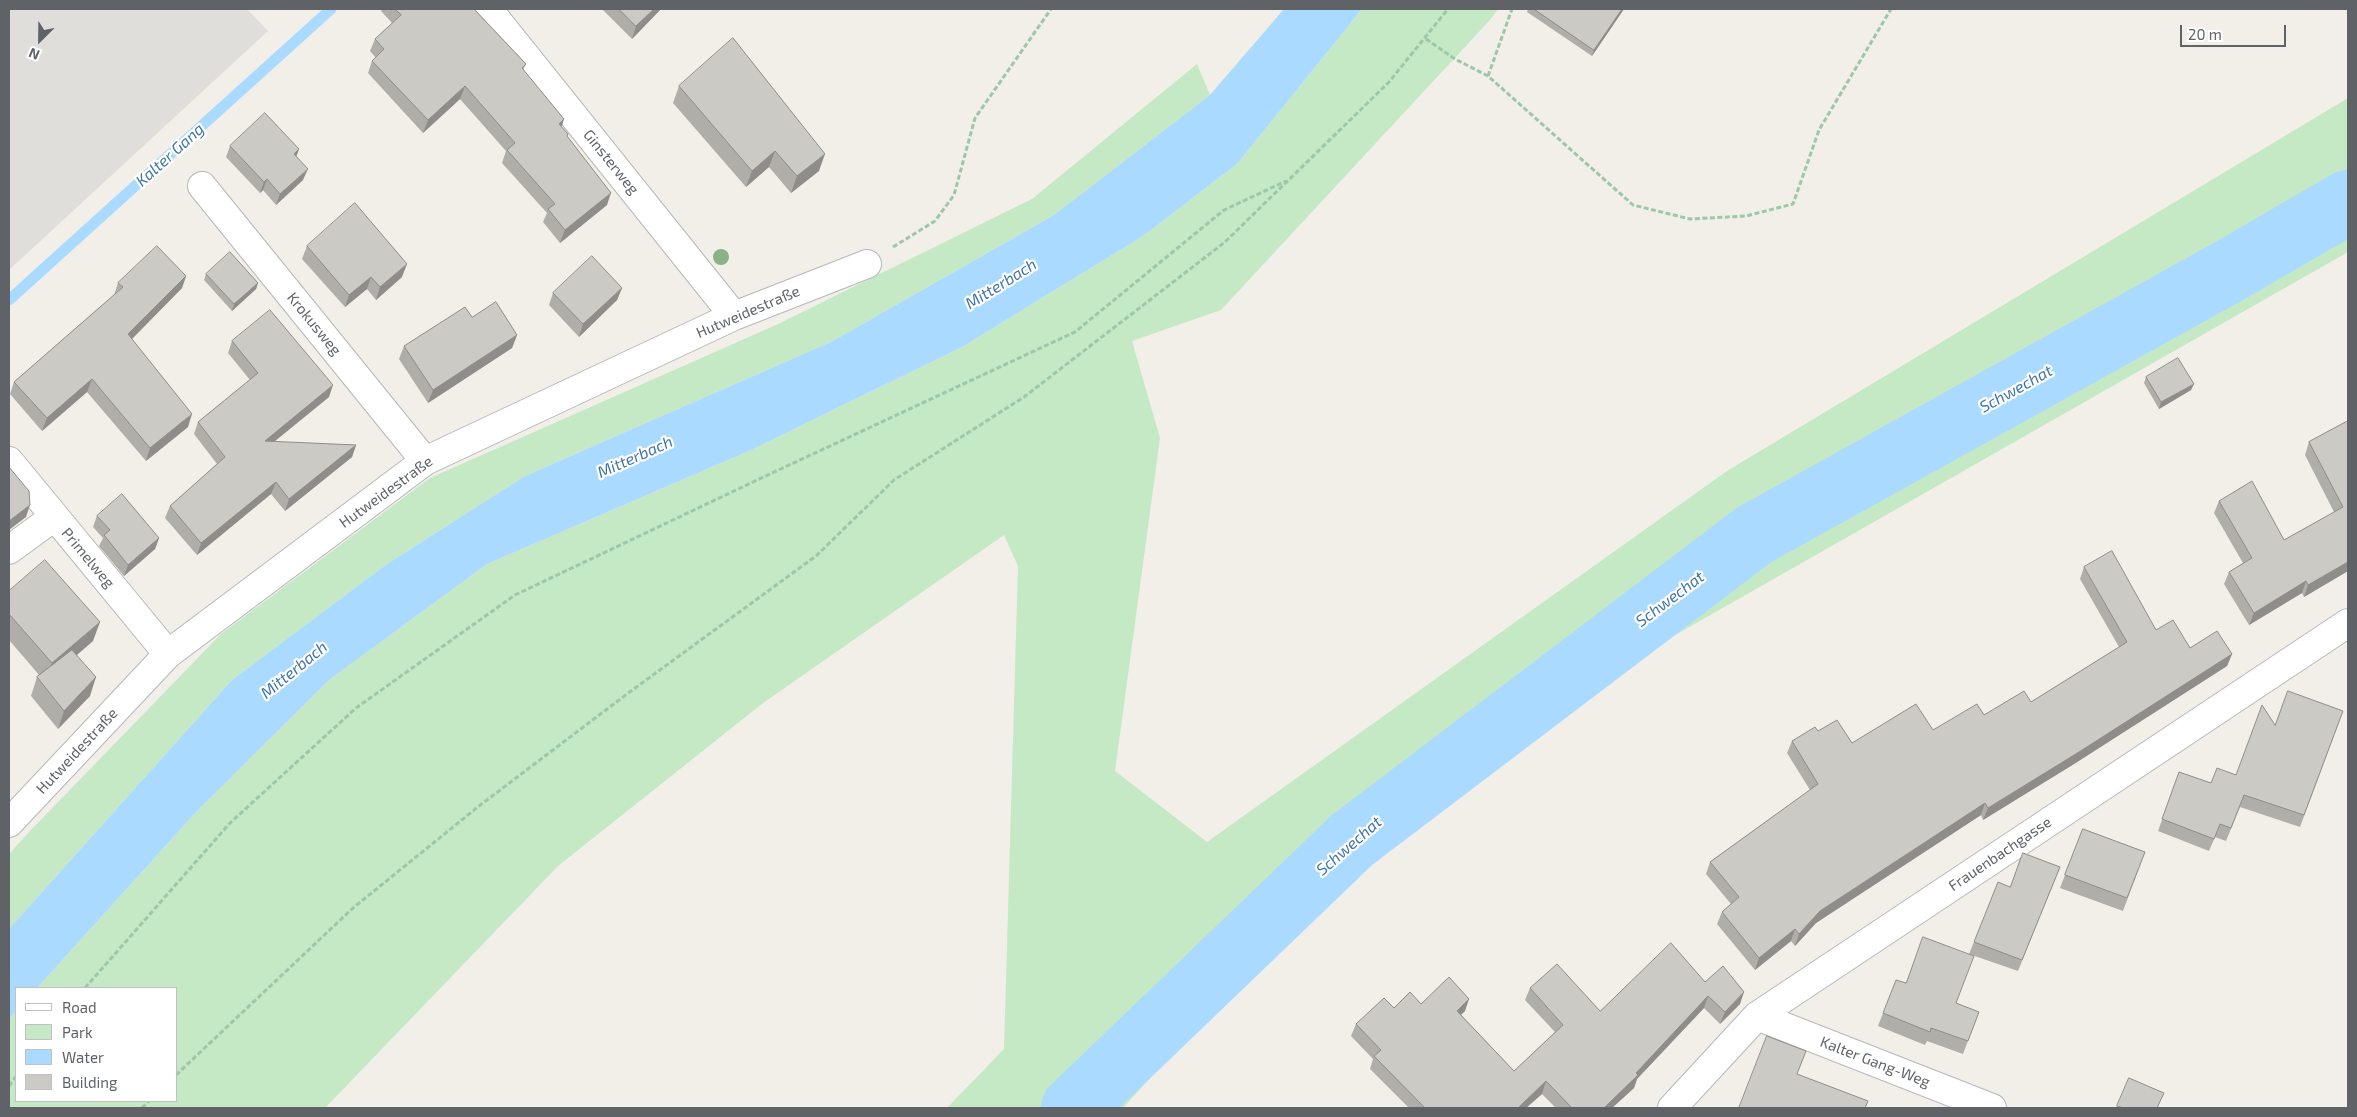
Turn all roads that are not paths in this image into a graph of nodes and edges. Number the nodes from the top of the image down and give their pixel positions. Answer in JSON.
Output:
{"nodes":[{"id":1,"x":488,"y":9,"type":"edge"},
{"id":2,"x":202,"y":186,"type":"dead end"},
{"id":3,"x":867,"y":264,"type":"road end"},
{"id":4,"x":734,"y":316,"type":"junction"},
{"id":5,"x":9,"y":461,"type":"edge"},
{"id":6,"x":425,"y":461,"type":"junction"},
{"id":7,"x":54,"y":516,"type":"junction"},
{"id":8,"x":9,"y":550,"type":"edge"},
{"id":9,"x":2348,"y":623,"type":"edge"},
{"id":10,"x":168,"y":654,"type":"junction"},
{"id":11,"x":9,"y":823,"type":"edge"},
{"id":12,"x":1757,"y":1016,"type":"junction"},
{"id":13,"x":1672,"y":1108,"type":"edge"},
{"id":14,"x":1992,"y":1108,"type":"edge"}],
"edges":[{"from":1,"to":4,"type":"street","name":"Ginsterweg"},
{"from":2,"to":6,"type":"street","name":"Krokusweg"},
{"from":3,"to":4,"type":"street","name":"Hutweidestraße"},
{"from":4,"to":6,"type":"street","name":"Hutweidestraße"},
{"from":5,"to":7,"type":"street","name":"Primelweg"},
{"from":6,"to":10,"type":"street","name":"Hutweidestraße"},
{"from":7,"to":8,"type":"street"},
{"from":7,"to":10,"type":"street","name":"Primelweg"},
{"from":9,"to":12,"type":"street","name":"Frauenbachgasse"},
{"from":10,"to":11,"type":"street","name":"Hutweidestraße"},
{"from":12,"to":13,"type":"street","name":"Frauenbachgasse"},
{"from":12,"to":14,"type":"street","name":"Kalter Gang-Weg"}]}
